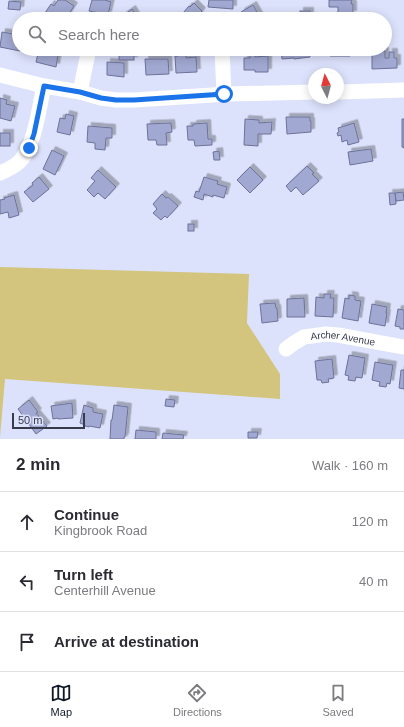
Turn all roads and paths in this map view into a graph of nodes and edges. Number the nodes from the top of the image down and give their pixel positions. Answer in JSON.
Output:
{"nodes":[{"id":1,"x":88,"y":56,"type":"edge"},
{"id":2,"x":222,"y":56,"type":"edge"},
{"id":3,"x":0,"y":75,"type":"edge"},
{"id":4,"x":44,"y":86,"type":"junction"},
{"id":5,"x":404,"y":90,"type":"edge"},
{"id":6,"x":80,"y":92,"type":"junction"},
{"id":7,"x":308,"y":92,"type":"edge"},
{"id":8,"x":344,"y":92,"type":"edge"},
{"id":9,"x":224,"y":94,"type":"junction"},
{"id":10,"x":0,"y":173,"type":"edge"},
{"id":11,"x":404,"y":347,"type":"edge"},
{"id":12,"x":286,"y":350,"type":"dead end"}],
"edges":[{"from":1,"to":6,"type":"street"},
{"from":2,"to":9,"type":"street"},
{"from":3,"to":4,"type":"street"},
{"from":4,"to":6,"type":"street"},
{"from":4,"to":10,"type":"street"},
{"from":5,"to":8,"type":"street"},
{"from":6,"to":9,"type":"street"},
{"from":7,"to":9,"type":"street"},
{"from":11,"to":12,"type":"street","name":"Archer Avenue"}]}
